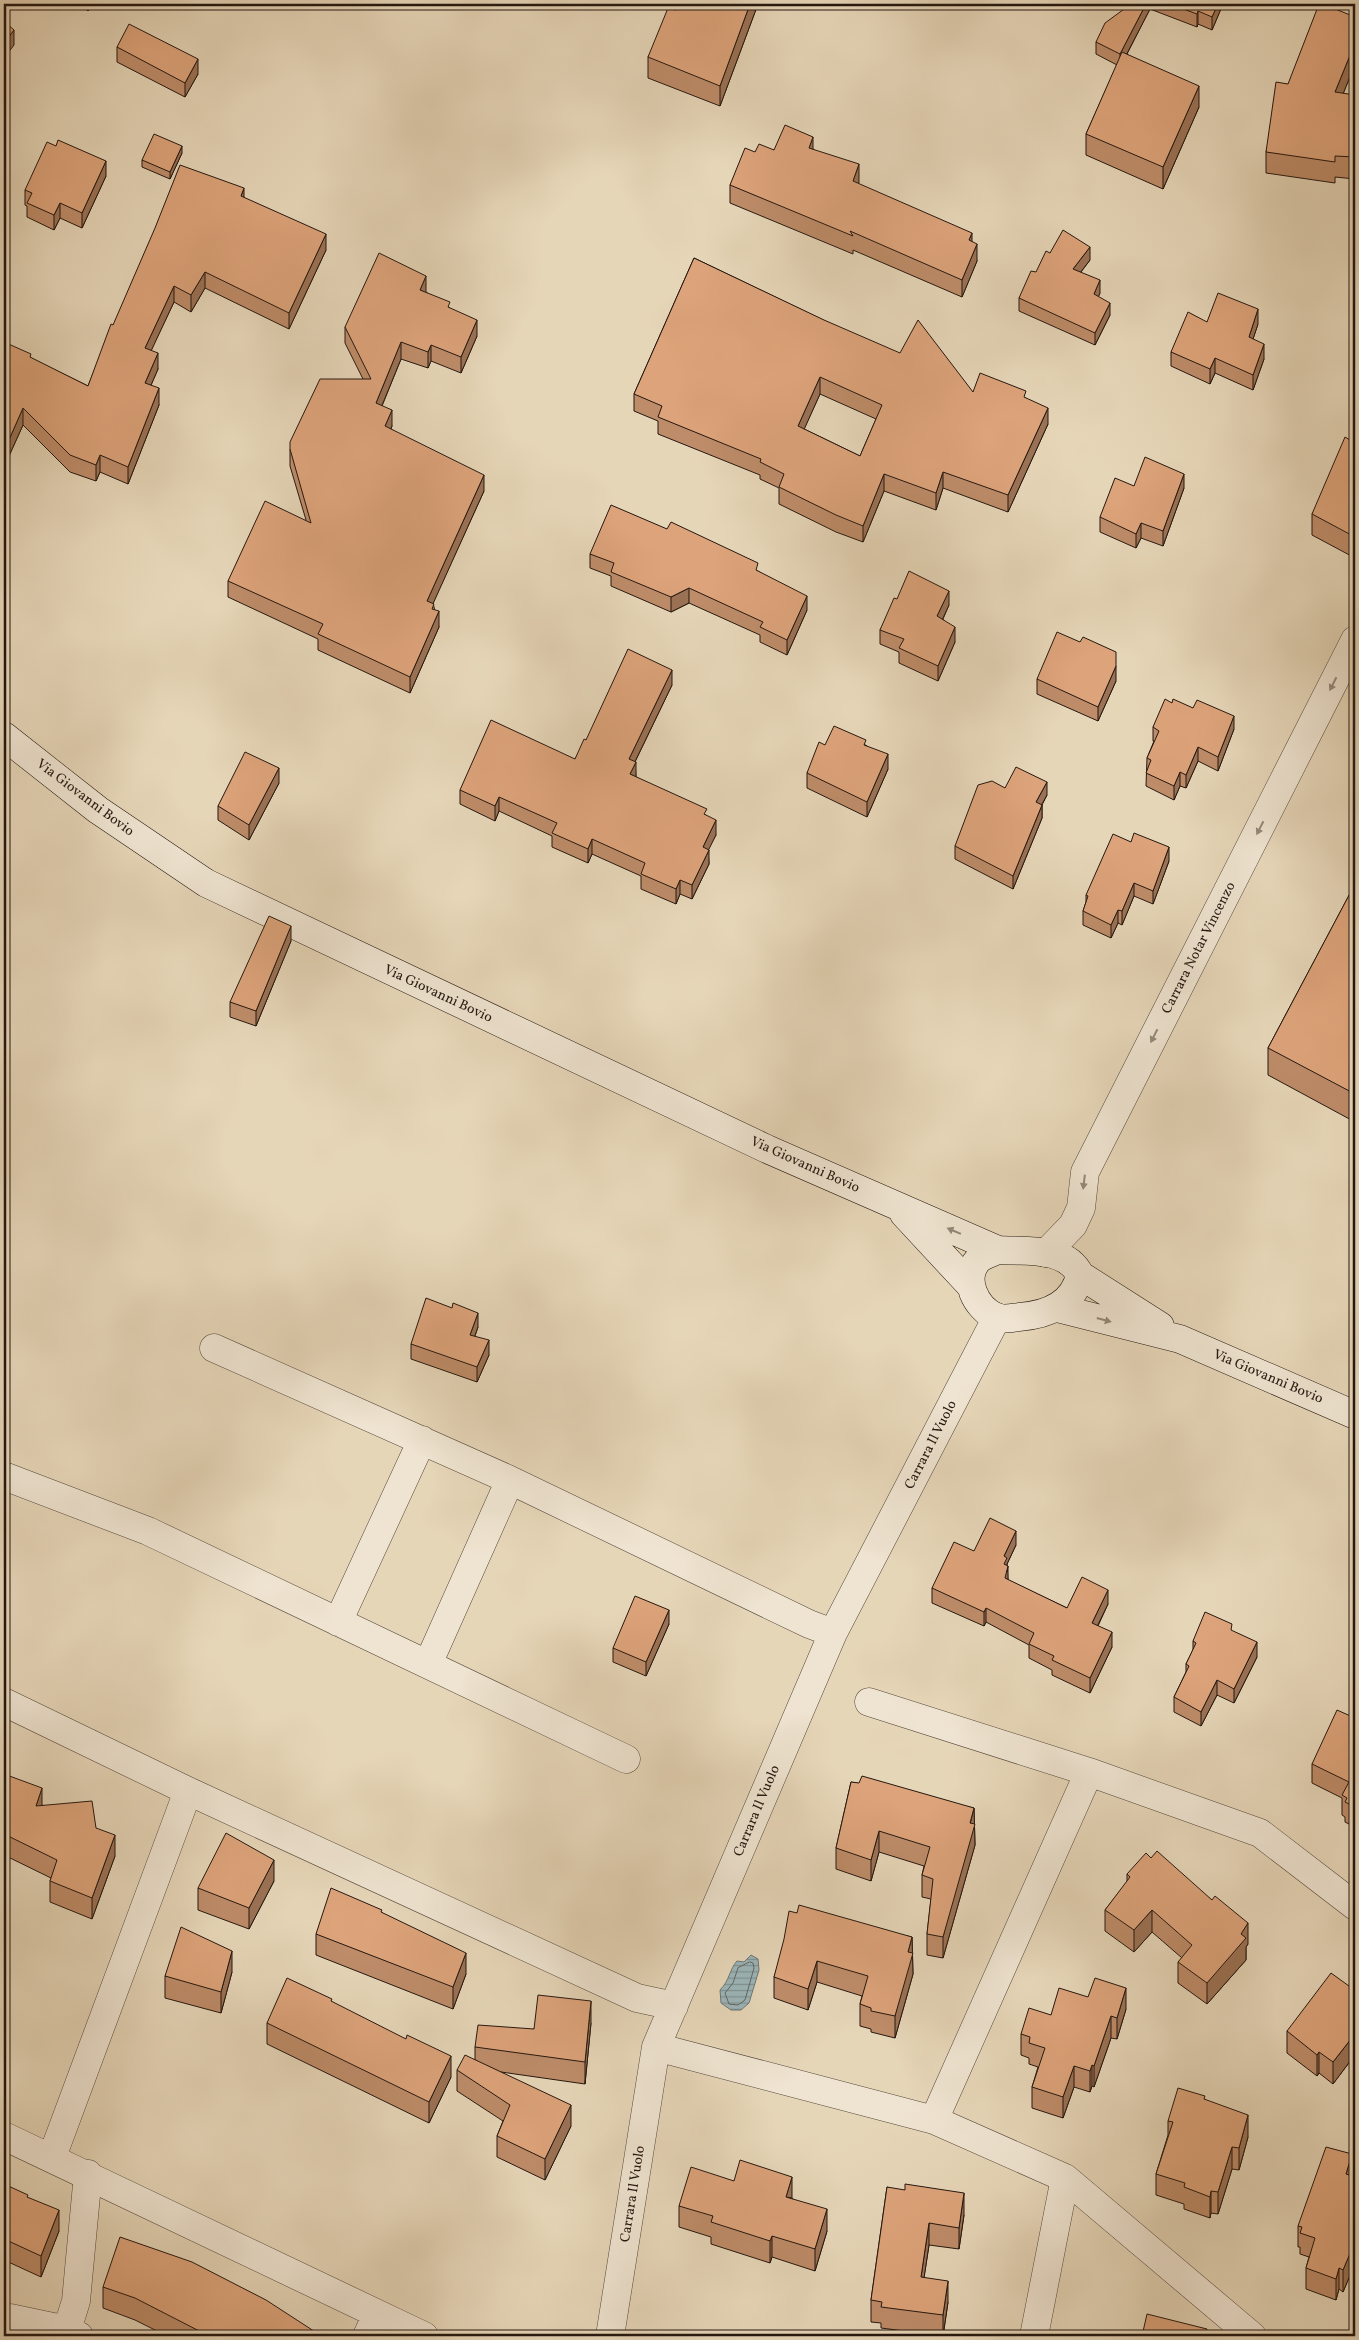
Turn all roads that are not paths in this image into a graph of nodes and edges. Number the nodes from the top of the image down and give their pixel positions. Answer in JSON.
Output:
{"nodes":[{"id":1,"x":1355,"y":640,"type":"edge"},
{"id":2,"x":4,"y":736,"type":"edge"},
{"id":3,"x":898,"y":1207,"type":"junction"},
{"id":4,"x":998,"y":1250,"type":"junction"},
{"id":5,"x":1046,"y":1254,"type":"junction"},
{"id":6,"x":1080,"y":1275,"type":"junction"},
{"id":7,"x":970,"y":1285,"type":"junction"},
{"id":8,"x":1057,"y":1308,"type":"junction"},
{"id":9,"x":998,"y":1317,"type":"junction"},
{"id":10,"x":1180,"y":1340,"type":"junction"},
{"id":11,"x":214,"y":1348,"type":"dead end"},
{"id":12,"x":1355,"y":1415,"type":"edge"},
{"id":13,"x":422,"y":1440,"type":"junction"},
{"id":14,"x":4,"y":1476,"type":"edge"},
{"id":15,"x":510,"y":1480,"type":"junction"},
{"id":16,"x":338,"y":1622,"type":"junction"},
{"id":17,"x":833,"y":1633,"type":"junction"},
{"id":18,"x":428,"y":1664,"type":"junction"},
{"id":19,"x":4,"y":1702,"type":"edge"},
{"id":20,"x":870,"y":1702,"type":"dead end"},
{"id":21,"x":626,"y":1759,"type":"dead end"},
{"id":22,"x":1089,"y":1772,"type":"junction"},
{"id":23,"x":188,"y":1791,"type":"junction"},
{"id":24,"x":1355,"y":1906,"type":"edge"},
{"id":25,"x":674,"y":2006,"type":"junction"},
{"id":26,"x":656,"y":2047,"type":"junction"},
{"id":27,"x":934,"y":2120,"type":"junction"},
{"id":28,"x":4,"y":2136,"type":"edge"},
{"id":29,"x":52,"y":2157,"type":"junction"},
{"id":30,"x":88,"y":2174,"type":"junction"},
{"id":31,"x":1065,"y":2178,"type":"junction"},
{"id":32,"x":4,"y":2322,"type":"edge"},
{"id":33,"x":372,"y":2325,"type":"edge"},
{"id":34,"x":73,"y":2333,"type":"edge"},
{"id":35,"x":424,"y":2336,"type":"edge"},
{"id":36,"x":610,"y":2336,"type":"edge"},
{"id":37,"x":1034,"y":2336,"type":"edge"},
{"id":38,"x":1252,"y":2336,"type":"edge"}],
"edges":[{"from":1,"to":5,"type":"street","name":"Carrara Notar Vincenzo","one_way":true},
{"from":2,"to":3,"type":"street","name":"Via Giovanni Bovio"},
{"from":4,"to":3,"type":"street","name":"Via Giovanni Bovio","one_way":true},
{"from":3,"to":7,"type":"street"},
{"from":4,"to":5,"type":"street"},
{"from":4,"to":7,"type":"street"},
{"from":5,"to":6,"type":"street"},
{"from":6,"to":8,"type":"street"},
{"from":6,"to":10,"type":"street"},
{"from":7,"to":9,"type":"street"},
{"from":8,"to":9,"type":"street"},
{"from":8,"to":10,"type":"street","one_way":true},
{"from":9,"to":17,"type":"street","name":"Carrara Il Vuolo"},
{"from":10,"to":12,"type":"street","name":"Via Giovanni Bovio"},
{"from":11,"to":13,"type":"street"},
{"from":13,"to":15,"type":"street"},
{"from":13,"to":16,"type":"street"},
{"from":14,"to":16,"type":"street"},
{"from":15,"to":17,"type":"street"},
{"from":15,"to":18,"type":"street"},
{"from":16,"to":18,"type":"street"},
{"from":17,"to":25,"type":"street","name":"Carrara Il Vuolo"},
{"from":18,"to":21,"type":"street"},
{"from":19,"to":23,"type":"street"},
{"from":20,"to":22,"type":"street"},
{"from":22,"to":24,"type":"street"},
{"from":22,"to":27,"type":"street"},
{"from":23,"to":25,"type":"street"},
{"from":23,"to":29,"type":"street"},
{"from":25,"to":26,"type":"street","name":"Carrara Il Vuolo"},
{"from":26,"to":27,"type":"street"},
{"from":26,"to":36,"type":"street","name":"Carrara Il Vuolo"},
{"from":27,"to":31,"type":"street"},
{"from":28,"to":29,"type":"street"},
{"from":29,"to":30,"type":"street"},
{"from":30,"to":33,"type":"street"},
{"from":30,"to":34,"type":"street"},
{"from":31,"to":37,"type":"street"},
{"from":31,"to":38,"type":"street"},
{"from":32,"to":34,"type":"street"},
{"from":33,"to":35,"type":"street"}]}
